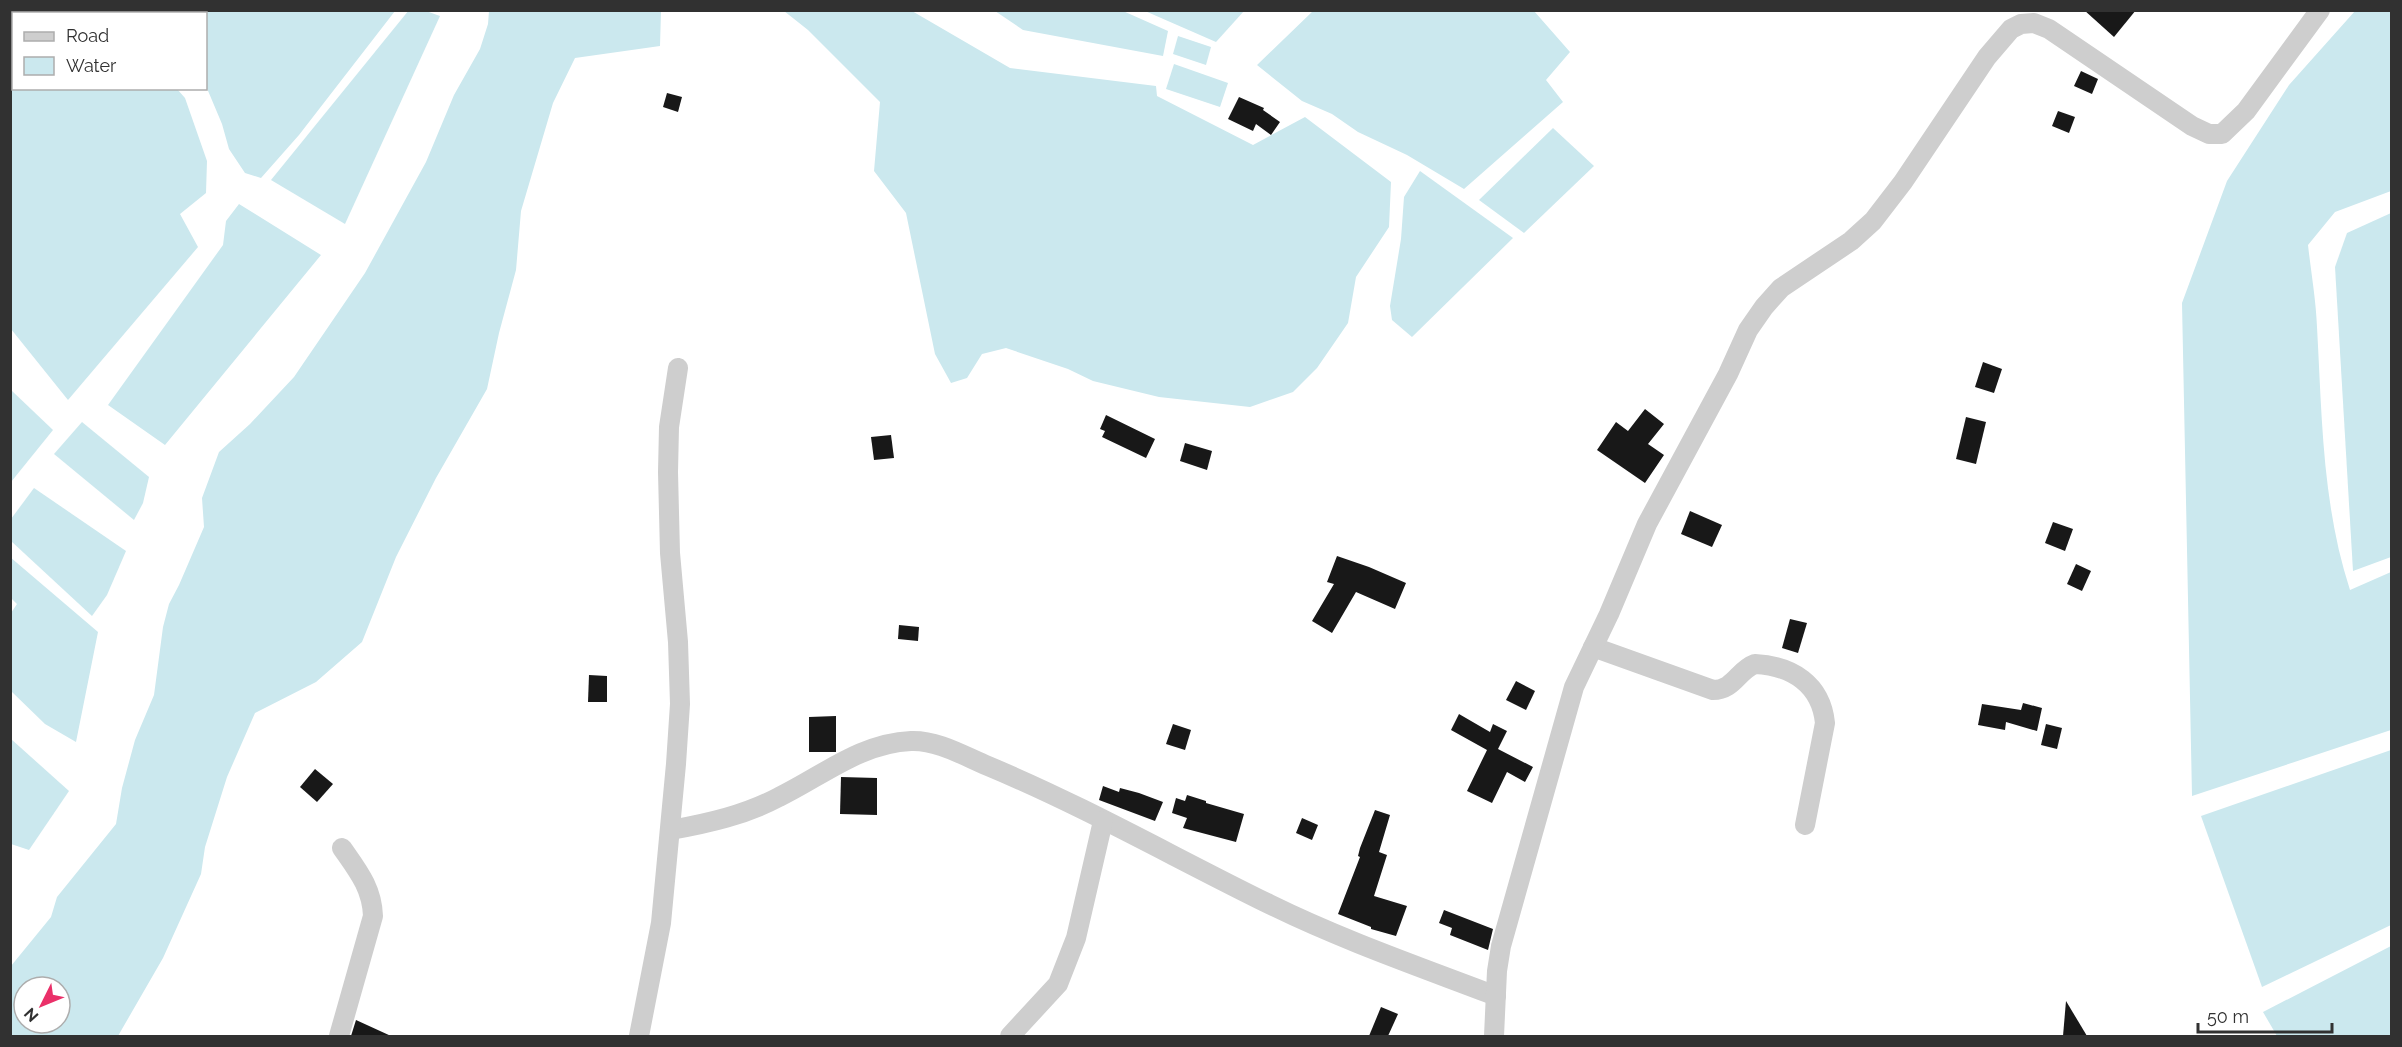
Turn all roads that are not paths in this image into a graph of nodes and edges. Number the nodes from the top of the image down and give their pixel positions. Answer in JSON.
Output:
{"nodes":[{"id":1,"x":2320,"y":10,"type":"edge"},
{"id":2,"x":678,"y":368,"type":"dead end"},
{"id":3,"x":1593,"y":647,"type":"junction"},
{"id":4,"x":1103,"y":821,"type":"junction"},
{"id":5,"x":1805,"y":825,"type":"dead end"},
{"id":6,"x":672,"y":831,"type":"junction"},
{"id":7,"x":342,"y":848,"type":"dead end"},
{"id":8,"x":1496,"y":996,"type":"junction"},
{"id":9,"x":339,"y":1036,"type":"edge"},
{"id":10,"x":639,"y":1036,"type":"edge"},
{"id":11,"x":1010,"y":1036,"type":"edge"},
{"id":12,"x":1494,"y":1036,"type":"edge"}],
"edges":[{"from":1,"to":3,"type":"street"},
{"from":2,"to":6,"type":"street"},
{"from":3,"to":5,"type":"street"},
{"from":3,"to":8,"type":"street"},
{"from":4,"to":6,"type":"street"},
{"from":4,"to":8,"type":"street"},
{"from":4,"to":11,"type":"street"},
{"from":6,"to":10,"type":"street"},
{"from":7,"to":9,"type":"street"},
{"from":8,"to":12,"type":"street"}]}
